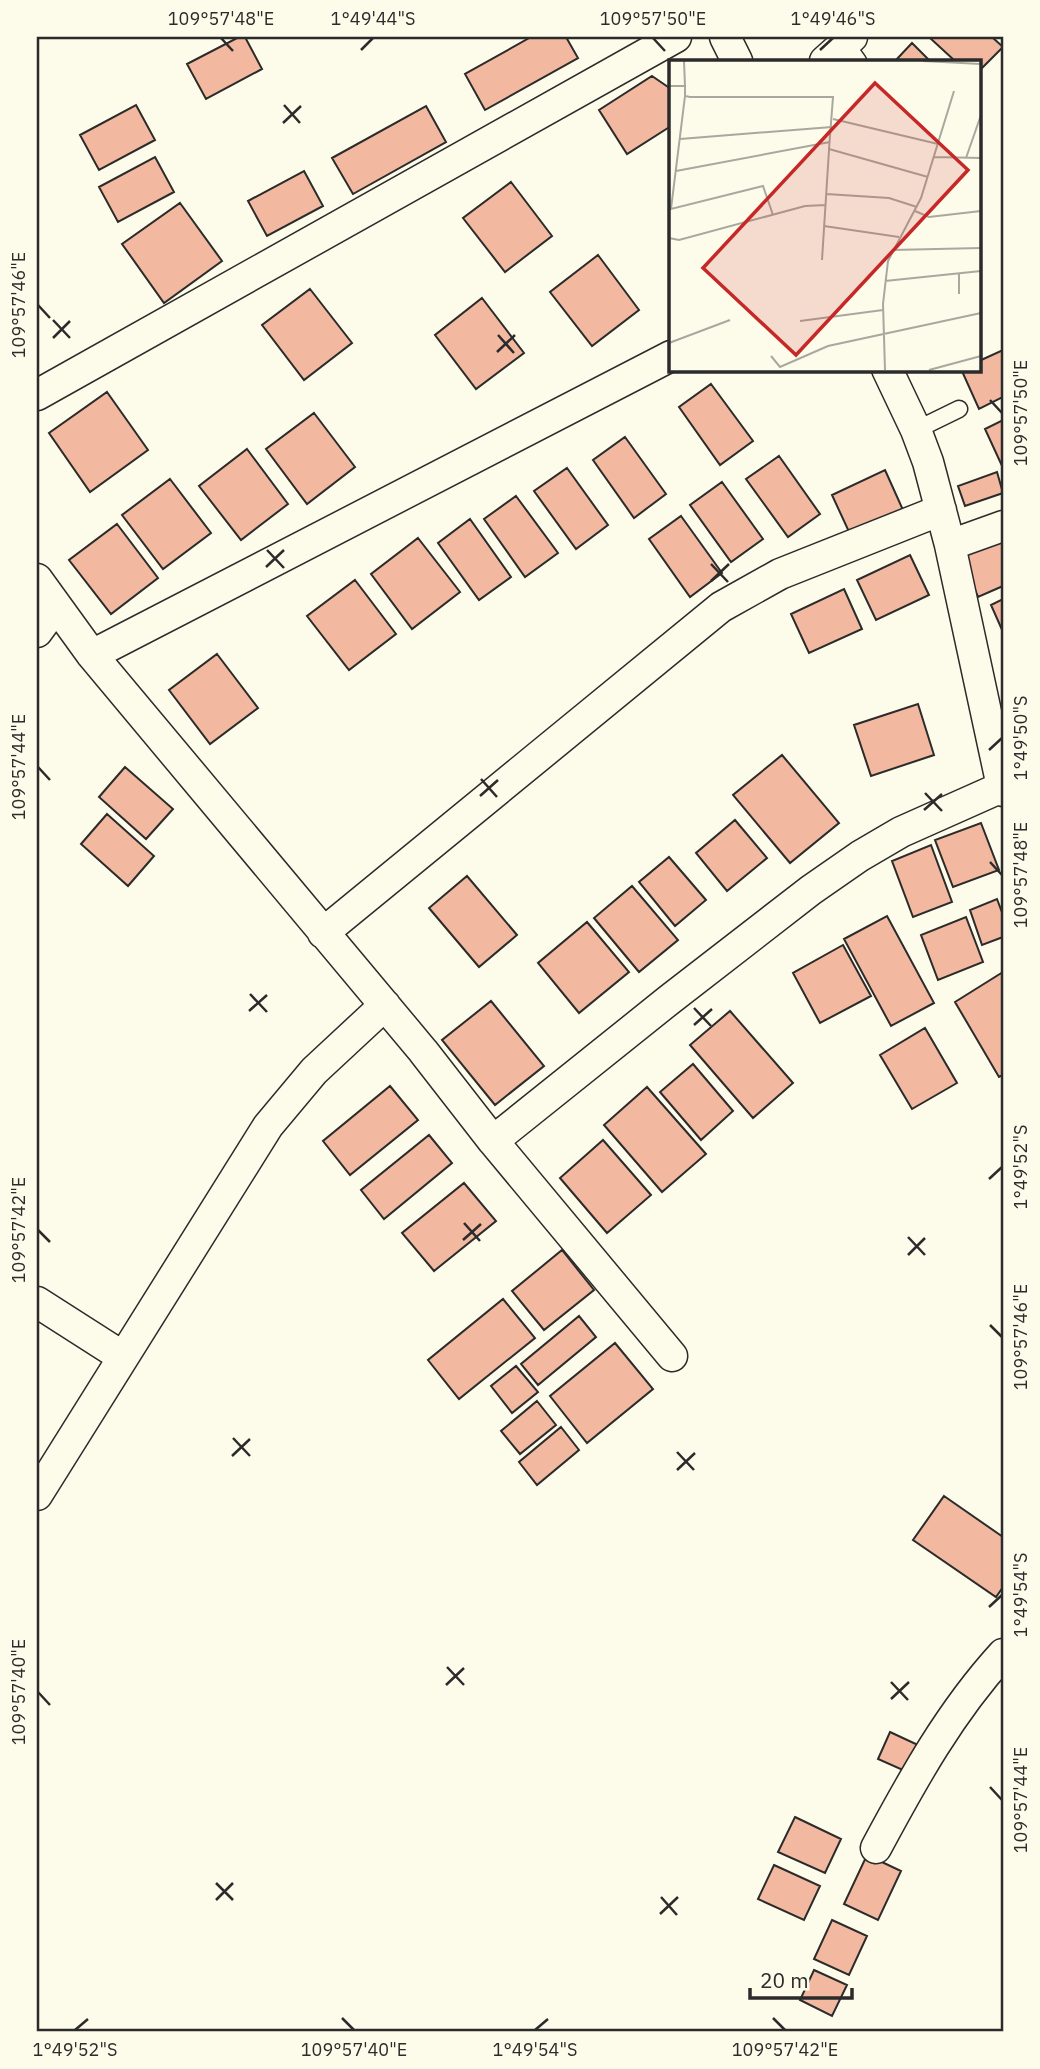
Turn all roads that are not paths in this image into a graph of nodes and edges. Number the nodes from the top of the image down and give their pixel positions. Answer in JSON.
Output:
{"nodes":[{"id":1,"x":676,"y":37,"type":"edge"},
{"id":2,"x":725,"y":37,"type":"edge"},
{"id":3,"x":736,"y":60,"type":"edge"},
{"id":4,"x":669,"y":357,"type":"edge"},
{"id":5,"x":888,"y":371,"type":"edge"},
{"id":6,"x":37,"y":395,"type":"edge"},
{"id":7,"x":959,"y":409,"type":"dead end"},
{"id":8,"x":916,"y":430,"type":"junction"},
{"id":9,"x":941,"y":510,"type":"junction"},
{"id":10,"x":1003,"y":526,"type":"edge"},
{"id":11,"x":950,"y":545,"type":"junction"},
{"id":12,"x":37,"y":579,"type":"edge"},
{"id":13,"x":56,"y":606,"type":"junction"},
{"id":14,"x":37,"y":632,"type":"edge"},
{"id":15,"x":92,"y":655,"type":"junction"},
{"id":16,"x":1003,"y":789,"type":"edge"},
{"id":17,"x":323,"y":933,"type":"junction"},
{"id":18,"x":385,"y":1005,"type":"junction"},
{"id":19,"x":493,"y":1141,"type":"junction"},
{"id":20,"x":37,"y":1302,"type":"edge"},
{"id":21,"x":672,"y":1356,"type":"dead end"},
{"id":22,"x":123,"y":1357,"type":"junction"},
{"id":23,"x":37,"y":1495,"type":"edge"},
{"id":24,"x":1003,"y":1654,"type":"edge"},
{"id":25,"x":876,"y":1848,"type":"dead end"}],
"edges":[{"from":1,"to":6,"type":"street"},
{"from":2,"to":3,"type":"street"},
{"from":4,"to":15,"type":"street"},
{"from":5,"to":8,"type":"street"},
{"from":7,"to":8,"type":"lane"},
{"from":8,"to":9,"type":"street"},
{"from":9,"to":11,"type":"street"},
{"from":9,"to":17,"type":"street"},
{"from":10,"to":11,"type":"street"},
{"from":11,"to":16,"type":"street"},
{"from":12,"to":13,"type":"street"},
{"from":13,"to":14,"type":"street"},
{"from":13,"to":15,"type":"street"},
{"from":15,"to":17,"type":"street"},
{"from":16,"to":19,"type":"street"},
{"from":17,"to":18,"type":"street"},
{"from":18,"to":19,"type":"street"},
{"from":18,"to":22,"type":"street"},
{"from":19,"to":21,"type":"street"},
{"from":20,"to":22,"type":"street"},
{"from":22,"to":23,"type":"street"},
{"from":24,"to":25,"type":"street"}]}
